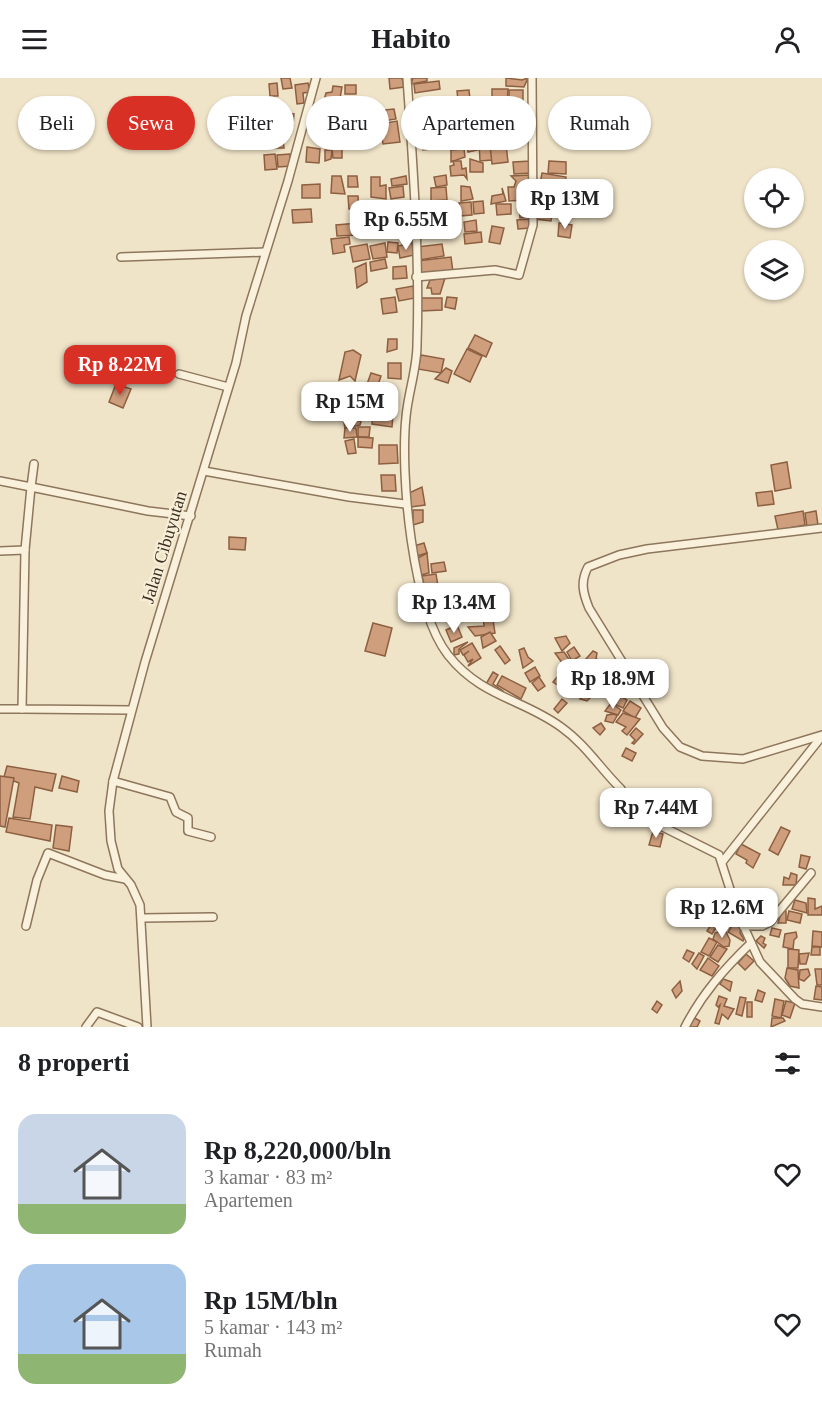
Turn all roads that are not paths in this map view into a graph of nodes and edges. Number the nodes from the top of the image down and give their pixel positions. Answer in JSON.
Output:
{"nodes":[{"id":1,"x":316,"y":78,"type":"edge"},
{"id":2,"x":408,"y":78,"type":"edge"},
{"id":3,"x":532,"y":78,"type":"edge"},
{"id":4,"x":265,"y":252,"type":"junction"},
{"id":5,"x":121,"y":257,"type":"dead end"},
{"id":6,"x":416,"y":277,"type":"junction"},
{"id":7,"x":179,"y":374,"type":"dead end"},
{"id":8,"x":228,"y":387,"type":"junction"},
{"id":9,"x":34,"y":464,"type":"dead end"},
{"id":10,"x":204,"y":471,"type":"junction"},
{"id":11,"x":0,"y":481,"type":"edge"},
{"id":12,"x":31,"y":487,"type":"junction"},
{"id":13,"x":405,"y":504,"type":"junction"},
{"id":14,"x":191,"y":516,"type":"junction"},
{"id":15,"x":822,"y":528,"type":"edge"},
{"id":16,"x":25,"y":550,"type":"junction"},
{"id":17,"x":0,"y":551,"type":"edge"},
{"id":18,"x":22,"y":709,"type":"junction"},
{"id":19,"x":0,"y":710,"type":"edge"},
{"id":20,"x":131,"y":710,"type":"junction"},
{"id":21,"x":822,"y":735,"type":"edge"},
{"id":22,"x":113,"y":782,"type":"junction"},
{"id":23,"x":211,"y":837,"type":"dead end"},
{"id":24,"x":723,"y":861,"type":"junction"},
{"id":25,"x":811,"y":873,"type":"dead end"},
{"id":26,"x":125,"y":879,"type":"junction"},
{"id":27,"x":213,"y":917,"type":"dead end"},
{"id":28,"x":142,"y":918,"type":"junction"},
{"id":29,"x":26,"y":926,"type":"dead end"},
{"id":30,"x":743,"y":926,"type":"junction"},
{"id":31,"x":751,"y":943,"type":"junction"},
{"id":32,"x":822,"y":1007,"type":"edge"},
{"id":33,"x":86,"y":1027,"type":"edge"},
{"id":34,"x":138,"y":1027,"type":"edge"},
{"id":35,"x":147,"y":1027,"type":"edge"},
{"id":36,"x":685,"y":1027,"type":"edge"}],
"edges":[{"from":1,"to":4,"type":"street","name":"Jalan Cibuyutan"},
{"from":2,"to":6,"type":"street"},
{"from":3,"to":6,"type":"street"},
{"from":4,"to":5,"type":"street"},
{"from":4,"to":8,"type":"street","name":"Jalan Cibuyutan"},
{"from":6,"to":13,"type":"street"},
{"from":7,"to":8,"type":"street"},
{"from":8,"to":10,"type":"street","name":"Jalan Cibuyutan"},
{"from":9,"to":12,"type":"street"},
{"from":10,"to":13,"type":"street"},
{"from":10,"to":14,"type":"street","name":"Jalan Cibuyutan"},
{"from":11,"to":12,"type":"street"},
{"from":12,"to":14,"type":"street"},
{"from":12,"to":16,"type":"street"},
{"from":13,"to":24,"type":"street"},
{"from":14,"to":20,"type":"street","name":"Jalan Cibuyutan"},
{"from":15,"to":21,"type":"street"},
{"from":16,"to":17,"type":"street"},
{"from":16,"to":18,"type":"street"},
{"from":18,"to":19,"type":"street"},
{"from":18,"to":20,"type":"street"},
{"from":20,"to":22,"type":"street","name":"Jalan Cibuyutan"},
{"from":21,"to":24,"type":"street"},
{"from":22,"to":23,"type":"street"},
{"from":22,"to":26,"type":"street","name":"Jalan Cibuyutan"},
{"from":24,"to":30,"type":"street"},
{"from":25,"to":30,"type":"street"},
{"from":26,"to":28,"type":"street","name":"Jalan Cibuyutan"},
{"from":26,"to":29,"type":"street"},
{"from":27,"to":28,"type":"street"},
{"from":28,"to":35,"type":"street","name":"Jalan Cibuyutan"},
{"from":30,"to":31,"type":"street"},
{"from":31,"to":32,"type":"street"},
{"from":31,"to":36,"type":"street"},
{"from":33,"to":34,"type":"street"}]}
